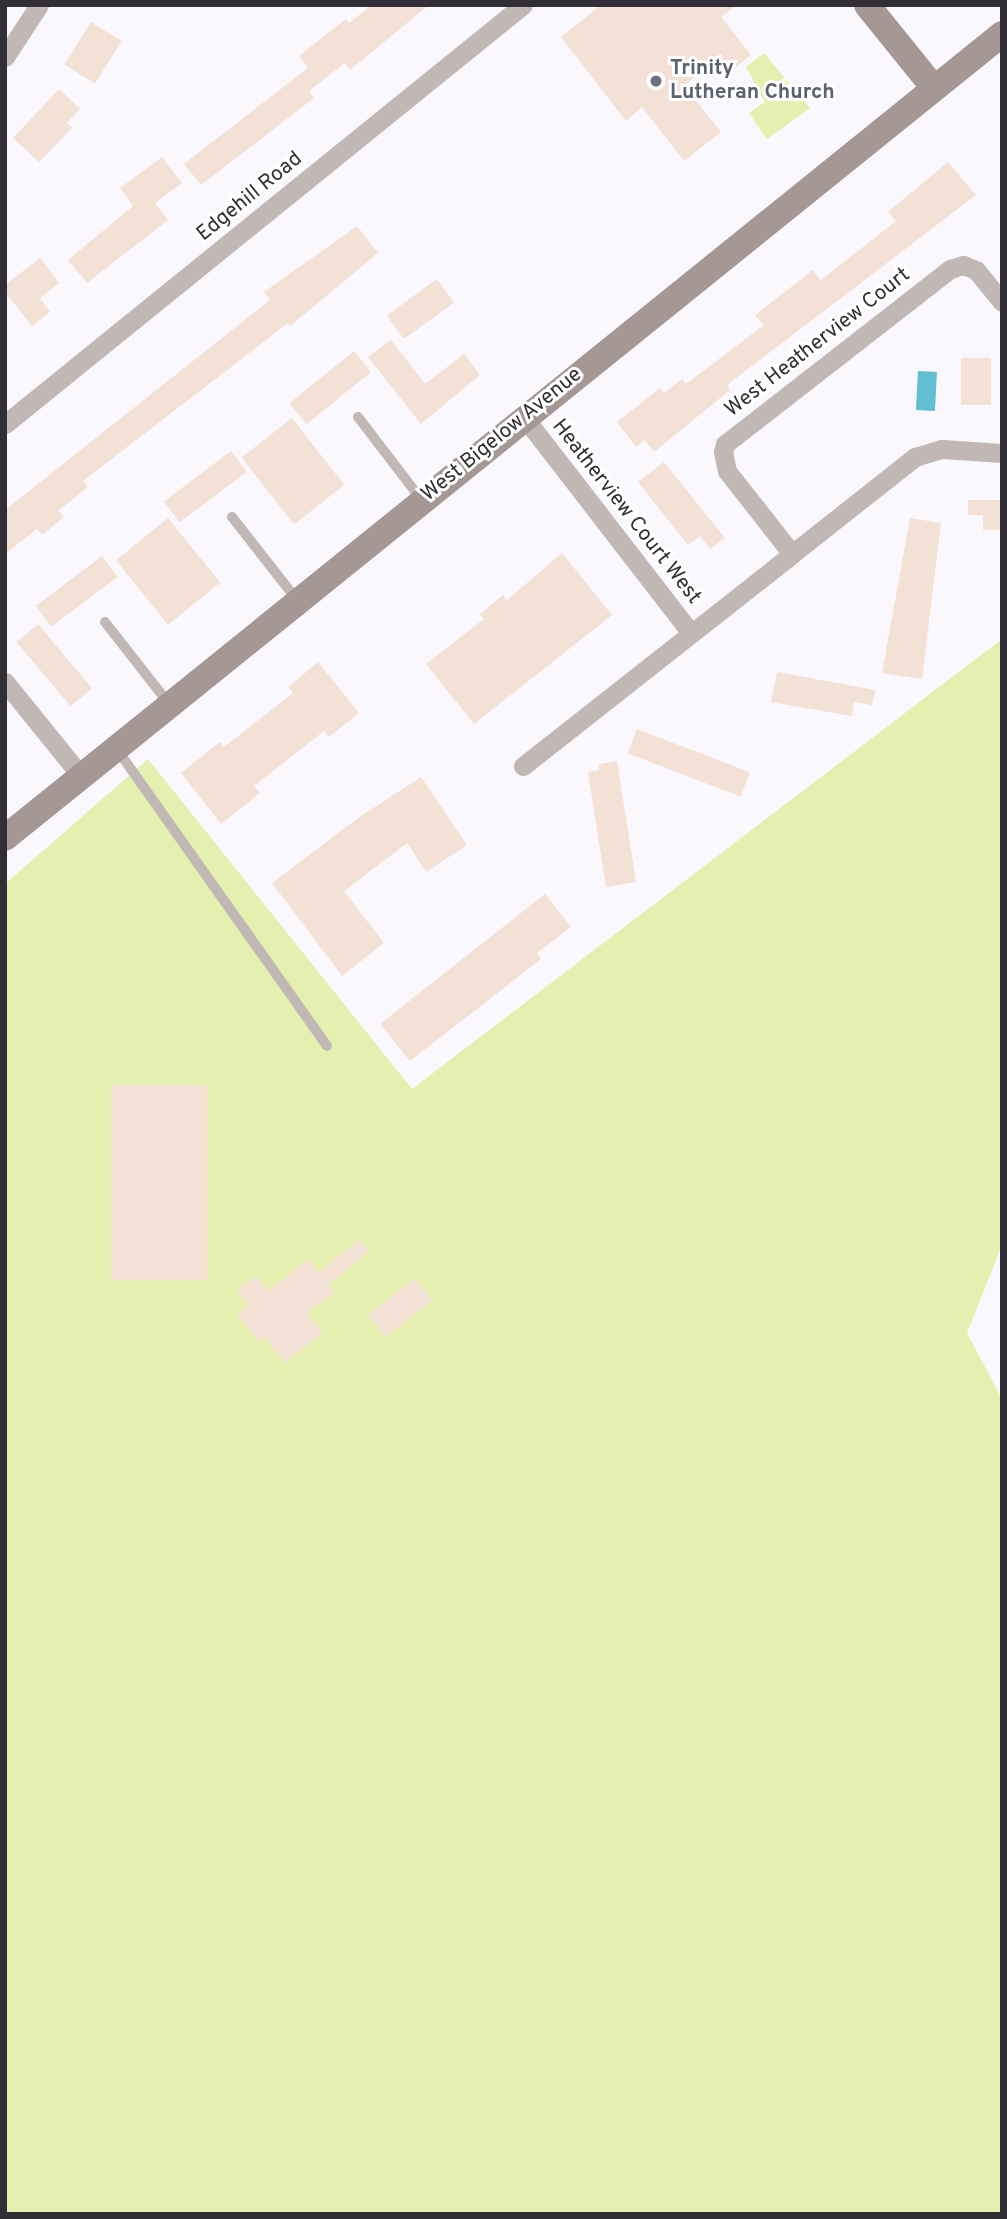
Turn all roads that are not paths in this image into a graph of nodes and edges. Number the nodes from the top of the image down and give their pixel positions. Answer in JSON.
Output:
{"nodes":[{"id":1,"x":39,"y":5,"type":"edge"},
{"id":2,"x":523,"y":5,"type":"edge"},
{"id":3,"x":867,"y":5,"type":"edge"},
{"id":4,"x":1002,"y":34,"type":"edge"},
{"id":5,"x":5,"y":57,"type":"edge"},
{"id":6,"x":934,"y":89,"type":"junction"},
{"id":7,"x":1002,"y":302,"type":"edge"},
{"id":8,"x":358,"y":417,"type":"dead end"},
{"id":9,"x":524,"y":417,"type":"junction"},
{"id":10,"x":5,"y":424,"type":"edge"},
{"id":11,"x":1002,"y":453,"type":"edge"},
{"id":12,"x":421,"y":500,"type":"junction"},
{"id":13,"x":232,"y":517,"type":"dead end"},
{"id":14,"x":792,"y":554,"type":"junction"},
{"id":15,"x":298,"y":600,"type":"junction"},
{"id":16,"x":105,"y":622,"type":"dead end"},
{"id":17,"x":691,"y":633,"type":"junction"},
{"id":18,"x":5,"y":682,"type":"edge"},
{"id":19,"x":169,"y":705,"type":"junction"},
{"id":20,"x":116,"y":748,"type":"junction"},
{"id":21,"x":523,"y":766,"type":"dead end"},
{"id":22,"x":81,"y":776,"type":"junction"},
{"id":23,"x":5,"y":838,"type":"edge"},
{"id":24,"x":327,"y":1046,"type":"dead end"}],
"edges":[{"from":1,"to":5,"type":"street"},
{"from":2,"to":10,"type":"street","name":"Edgehill Road"},
{"from":3,"to":6,"type":"street"},
{"from":4,"to":6,"type":"street","name":"West Bigelow Avenue"},
{"from":6,"to":9,"type":"street","name":"West Bigelow Avenue"},
{"from":7,"to":14,"type":"street","name":"West Heatherview Court"},
{"from":8,"to":12,"type":"lane"},
{"from":9,"to":12,"type":"street","name":"West Bigelow Avenue"},
{"from":9,"to":17,"type":"street","name":"Heatherview Court West"},
{"from":11,"to":14,"type":"street"},
{"from":12,"to":15,"type":"street","name":"West Bigelow Avenue"},
{"from":13,"to":15,"type":"lane"},
{"from":14,"to":17,"type":"street","name":"Heatherview Court West"},
{"from":15,"to":19,"type":"street","name":"West Bigelow Avenue"},
{"from":16,"to":19,"type":"lane"},
{"from":17,"to":21,"type":"street"},
{"from":18,"to":22,"type":"street"},
{"from":19,"to":20,"type":"street","name":"West Bigelow Avenue"},
{"from":20,"to":22,"type":"street","name":"West Bigelow Avenue"},
{"from":20,"to":24,"type":"lane"},
{"from":22,"to":23,"type":"street","name":"West Bigelow Avenue"}]}
